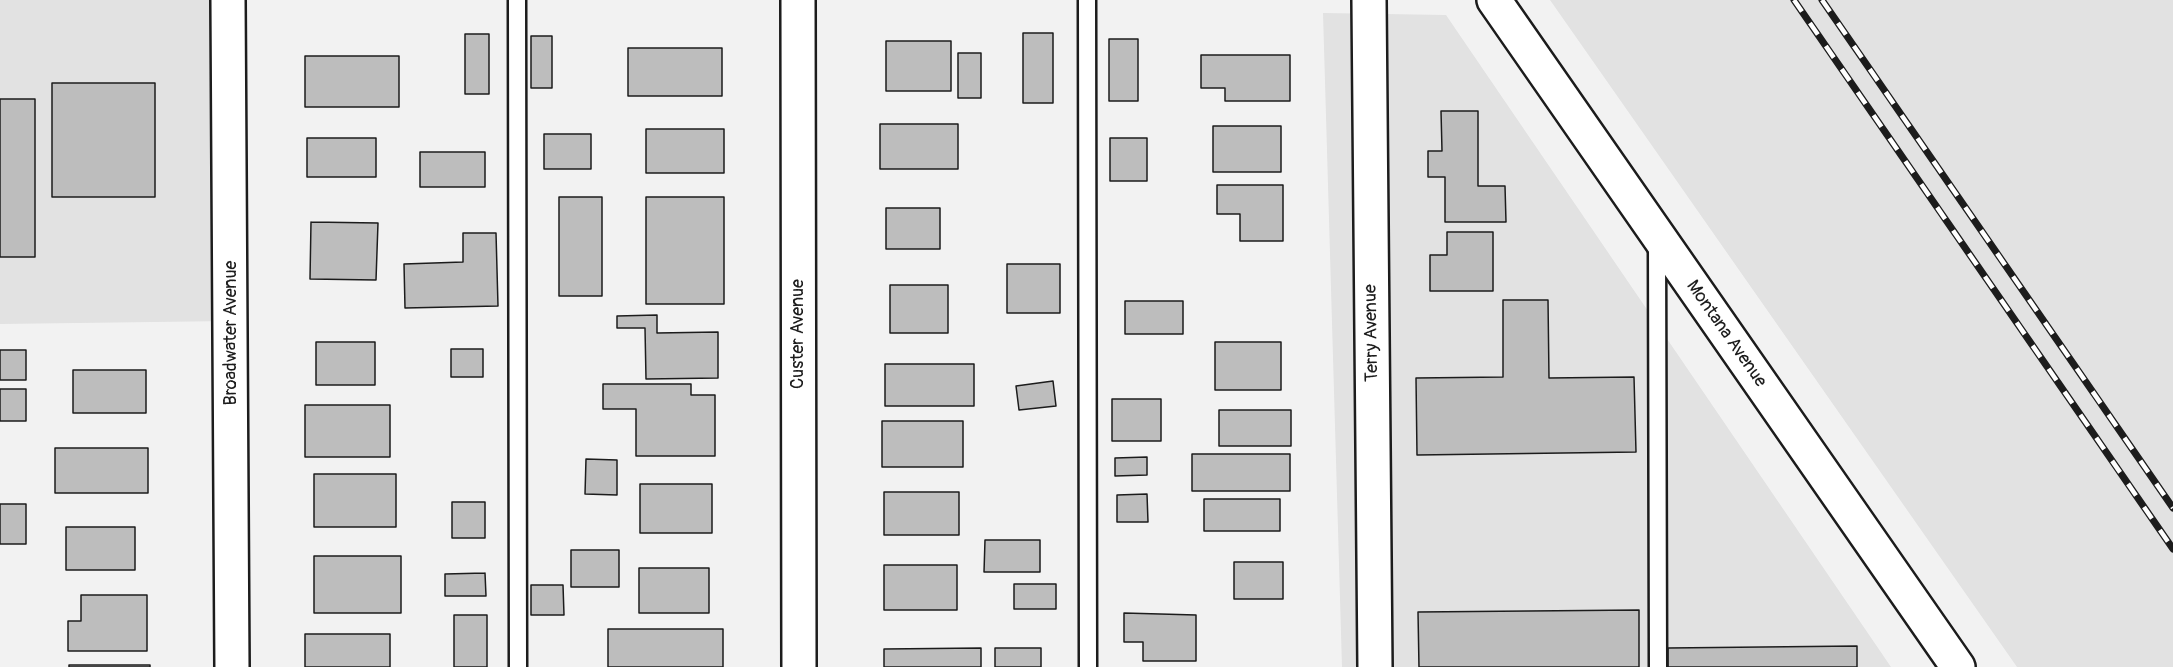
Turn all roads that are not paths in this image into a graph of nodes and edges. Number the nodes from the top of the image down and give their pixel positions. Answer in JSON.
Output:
{"nodes":[{"id":1,"x":228,"y":0,"type":"edge"},
{"id":2,"x":517,"y":0,"type":"edge"},
{"id":3,"x":798,"y":0,"type":"edge"},
{"id":4,"x":1087,"y":0,"type":"edge"},
{"id":5,"x":1369,"y":0,"type":"edge"},
{"id":6,"x":1494,"y":0,"type":"edge"},
{"id":7,"x":1657,"y":234,"type":"junction"},
{"id":8,"x":232,"y":667,"type":"edge"},
{"id":9,"x":518,"y":667,"type":"edge"},
{"id":10,"x":799,"y":667,"type":"edge"},
{"id":11,"x":1088,"y":667,"type":"edge"},
{"id":12,"x":1375,"y":667,"type":"edge"},
{"id":13,"x":1658,"y":667,"type":"edge"},
{"id":14,"x":1958,"y":667,"type":"edge"}],
"edges":[{"from":1,"to":8,"type":"main road","name":"Broadwater Avenue"},
{"from":2,"to":9,"type":"lane"},
{"from":3,"to":10,"type":"main road","name":"Custer Avenue"},
{"from":4,"to":11,"type":"lane"},
{"from":5,"to":12,"type":"main road","name":"Terry Avenue"},
{"from":6,"to":7,"type":"main road","name":"Montana Avenue"},
{"from":7,"to":13,"type":"lane"},
{"from":7,"to":14,"type":"main road","name":"Montana Avenue"}]}
